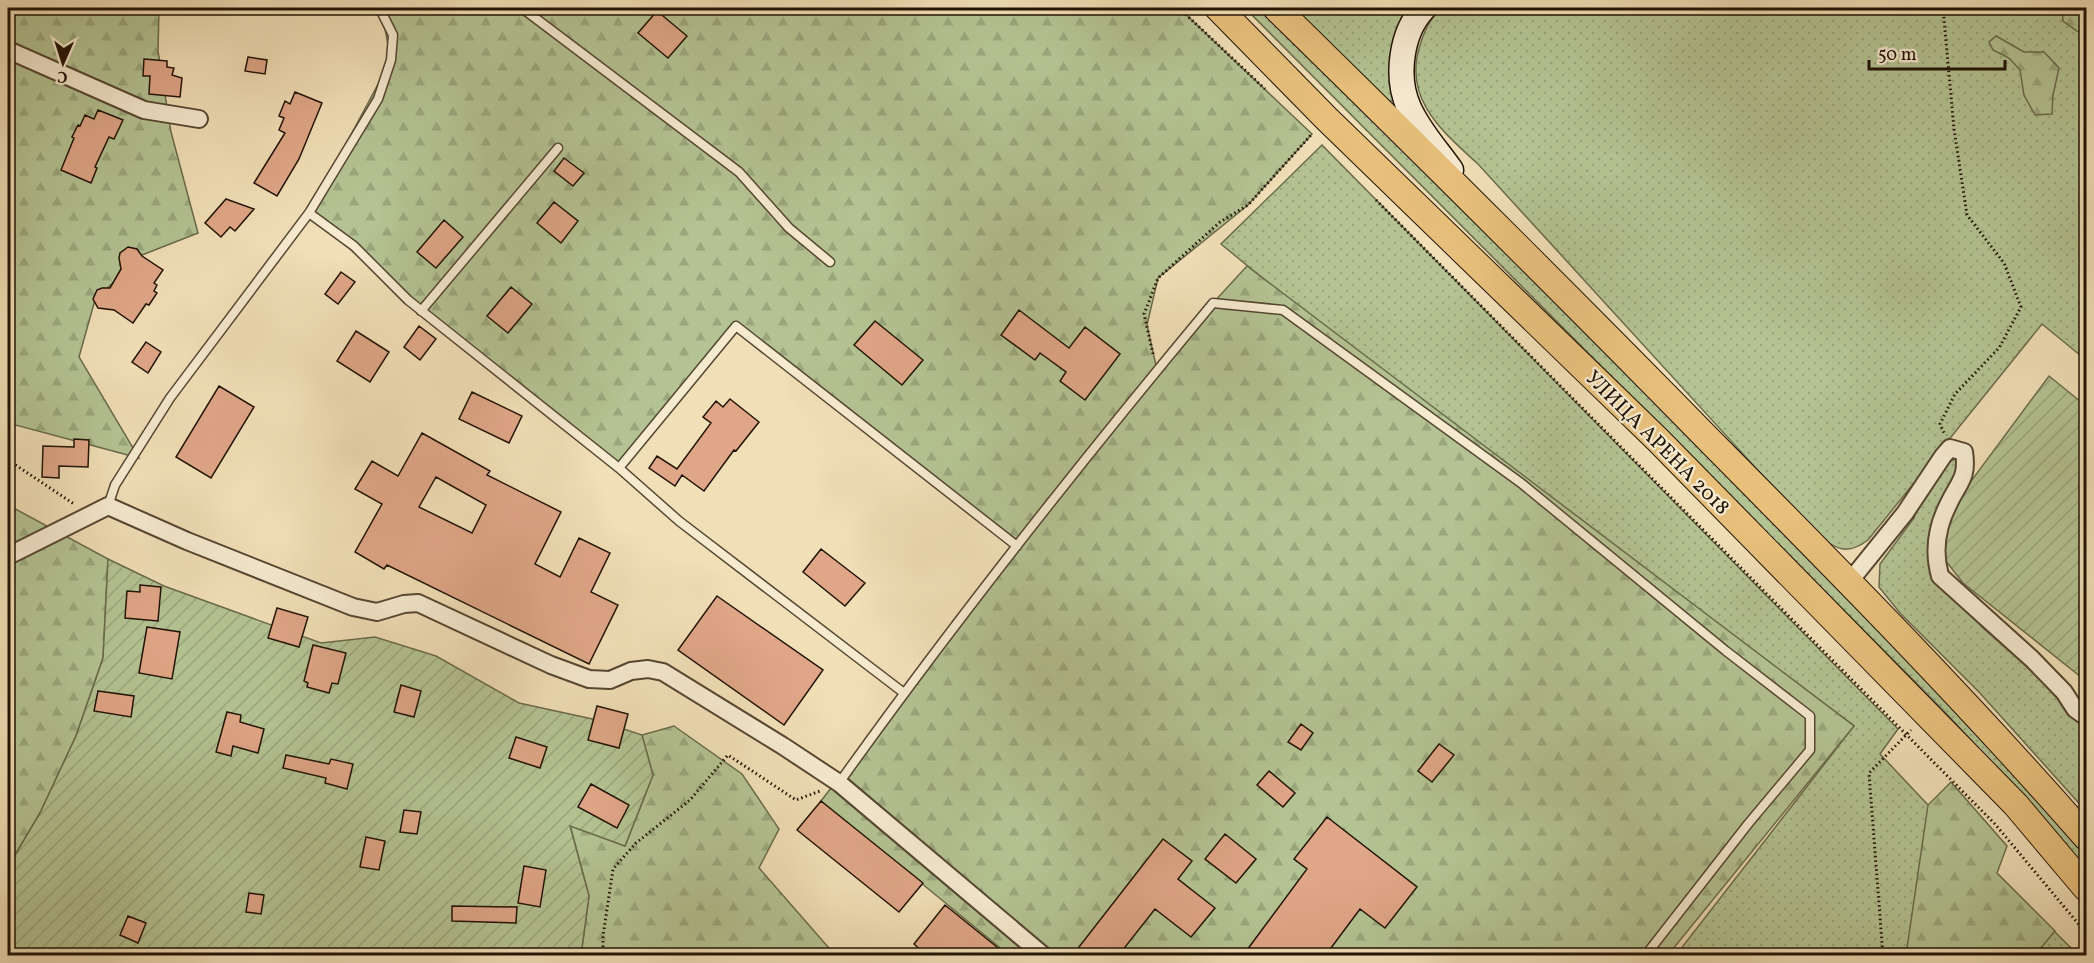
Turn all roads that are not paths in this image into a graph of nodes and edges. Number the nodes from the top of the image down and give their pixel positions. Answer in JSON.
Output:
{"nodes":[{"id":1,"x":379,"y":8,"type":"edge"},
{"id":2,"x":522,"y":8,"type":"edge"},
{"id":3,"x":1218,"y":8,"type":"edge"},
{"id":4,"x":1276,"y":8,"type":"edge"},
{"id":5,"x":1424,"y":8,"type":"edge"},
{"id":6,"x":8,"y":50,"type":"edge"},
{"id":7,"x":199,"y":119,"type":"dead end"},
{"id":8,"x":558,"y":148,"type":"dead end"},
{"id":9,"x":1474,"y":201,"type":"junction"},
{"id":10,"x":309,"y":213,"type":"junction"},
{"id":11,"x":830,"y":262,"type":"dead end"},
{"id":12,"x":421,"y":311,"type":"junction"},
{"id":13,"x":619,"y":468,"type":"junction"},
{"id":14,"x":108,"y":506,"type":"junction"},
{"id":15,"x":1017,"y":546,"type":"junction"},
{"id":16,"x":8,"y":556,"type":"edge"},
{"id":17,"x":1850,"y":581,"type":"junction"},
{"id":18,"x":904,"y":693,"type":"junction"},
{"id":19,"x":2086,"y":717,"type":"edge"},
{"id":20,"x":839,"y":783,"type":"junction"},
{"id":21,"x":2086,"y":837,"type":"edge"},
{"id":22,"x":2086,"y":888,"type":"edge"},
{"id":23,"x":1044,"y":956,"type":"edge"},
{"id":24,"x":1645,"y":956,"type":"edge"}],
"edges":[{"from":1,"to":10,"type":"lane"},
{"from":2,"to":11,"type":"lane"},
{"from":3,"to":22,"type":"main road","name":"УЛИЦА АРЕНА 2018"},
{"from":4,"to":9,"type":"main road","name":"УЛИЦА АРЕНА 2018"},
{"from":5,"to":9,"type":"main road"},
{"from":6,"to":7,"type":"street"},
{"from":8,"to":12,"type":"lane"},
{"from":9,"to":17,"type":"main road","name":"УЛИЦА АРЕНА 2018"},
{"from":10,"to":12,"type":"lane"},
{"from":10,"to":14,"type":"lane"},
{"from":12,"to":13,"type":"lane"},
{"from":13,"to":15,"type":"lane"},
{"from":13,"to":18,"type":"lane"},
{"from":14,"to":16,"type":"street"},
{"from":14,"to":20,"type":"street"},
{"from":15,"to":18,"type":"lane"},
{"from":15,"to":24,"type":"lane"},
{"from":17,"to":19,"type":"street"},
{"from":17,"to":21,"type":"main road","name":"УЛИЦА АРЕНА 2018"},
{"from":18,"to":20,"type":"lane"},
{"from":20,"to":23,"type":"street"}]}
